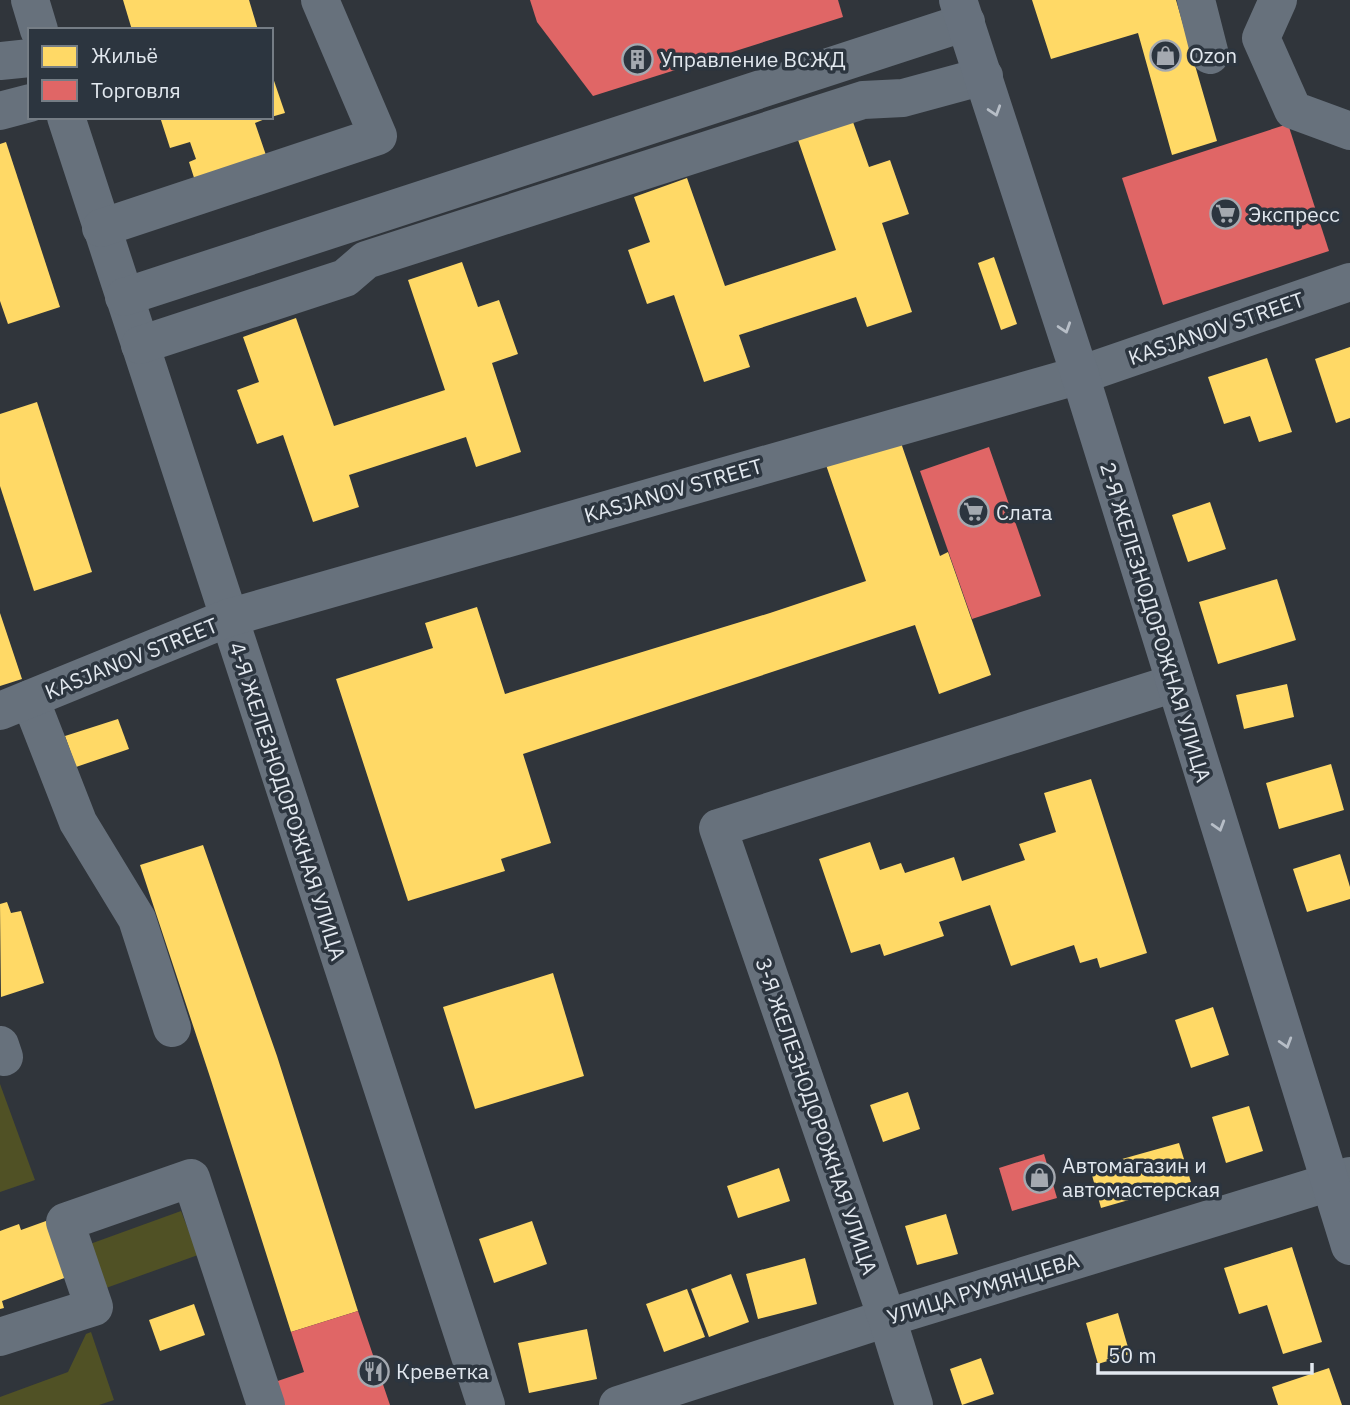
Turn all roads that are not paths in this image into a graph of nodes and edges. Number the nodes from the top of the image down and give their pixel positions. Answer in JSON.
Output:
{"nodes":[{"id":1,"x":30,"y":0,"type":"edge"},
{"id":2,"x":320,"y":0,"type":"edge"},
{"id":3,"x":1196,"y":0,"type":"edge"},
{"id":4,"x":1278,"y":0,"type":"edge"},
{"id":5,"x":962,"y":11,"type":"edge"},
{"id":6,"x":38,"y":28,"type":"edge"},
{"id":7,"x":1210,"y":55,"type":"dead end"},
{"id":8,"x":28,"y":58,"type":"edge"},
{"id":9,"x":0,"y":61,"type":"edge"},
{"id":10,"x":984,"y":76,"type":"junction"},
{"id":11,"x":28,"y":104,"type":"edge"},
{"id":12,"x":0,"y":111,"type":"edge"},
{"id":13,"x":67,"y":119,"type":"edge"},
{"id":14,"x":1350,"y":131,"type":"edge"},
{"id":15,"x":101,"y":228,"type":"junction"},
{"id":16,"x":1350,"y":282,"type":"edge"},
{"id":17,"x":124,"y":297,"type":"junction"},
{"id":18,"x":140,"y":345,"type":"junction"},
{"id":19,"x":1080,"y":375,"type":"junction"},
{"id":20,"x":228,"y":618,"type":"junction"},
{"id":21,"x":1175,"y":683,"type":"junction"},
{"id":22,"x":15,"y":705,"type":"edge"},
{"id":23,"x":172,"y":1028,"type":"dead end"},
{"id":24,"x":1340,"y":1180,"type":"edge"},
{"id":25,"x":1350,"y":1246,"type":"edge"},
{"id":26,"x":887,"y":1318,"type":"junction"},
{"id":27,"x":0,"y":1337,"type":"edge"},
{"id":28,"x":266,"y":1405,"type":"edge"},
{"id":29,"x":486,"y":1405,"type":"edge"},
{"id":30,"x":618,"y":1405,"type":"edge"},
{"id":31,"x":914,"y":1405,"type":"edge"}],
"edges":[{"from":1,"to":6,"type":"street"},
{"from":2,"to":15,"type":"street"},
{"from":3,"to":7,"type":"street"},
{"from":4,"to":14,"type":"street"},
{"from":5,"to":10,"type":"main road","name":"2-Я ЖЕЛЕЗНОДОРОЖНАЯ УЛИЦА"},
{"from":5,"to":17,"type":"street"},
{"from":8,"to":9,"type":"street"},
{"from":10,"to":18,"type":"street"},
{"from":10,"to":19,"type":"main road","name":"2-Я ЖЕЛЕЗНОДОРОЖНАЯ УЛИЦА","one_way":true},
{"from":11,"to":12,"type":"street"},
{"from":13,"to":15,"type":"street","name":"4-Я ЖЕЛЕЗНОДОРОЖНАЯ УЛИЦА"},
{"from":15,"to":17,"type":"street","name":"4-Я ЖЕЛЕЗНОДОРОЖНАЯ УЛИЦА"},
{"from":16,"to":19,"type":"street","name":"KASJANOV STREET"},
{"from":17,"to":18,"type":"street","name":"4-Я ЖЕЛЕЗНОДОРОЖНАЯ УЛИЦА"},
{"from":18,"to":20,"type":"street","name":"4-Я ЖЕЛЕЗНОДОРОЖНАЯ УЛИЦА"},
{"from":19,"to":20,"type":"street","name":"KASJANOV STREET"},
{"from":19,"to":21,"type":"main road","name":"2-Я ЖЕЛЕЗНОДОРОЖНАЯ УЛИЦА"},
{"from":20,"to":22,"type":"street","name":"KASJANOV STREET"},
{"from":20,"to":29,"type":"street","name":"4-Я ЖЕЛЕЗНОДОРОЖНАЯ УЛИЦА"},
{"from":21,"to":24,"type":"main road","name":"2-Я ЖЕЛЕЗНОДОРОЖНАЯ УЛИЦА","one_way":true},
{"from":21,"to":26,"type":"street","name":"3-Я ЖЕЛЕЗНОДОРОЖНАЯ УЛИЦА"},
{"from":22,"to":23,"type":"street"},
{"from":24,"to":25,"type":"main road","name":"2-Я ЖЕЛЕЗНОДОРОЖНАЯ УЛИЦА"},
{"from":24,"to":26,"type":"street","name":"УЛИЦА РУМЯНЦЕВА"},
{"from":26,"to":30,"type":"street","name":"УЛИЦА РУМЯНЦЕВА"},
{"from":26,"to":31,"type":"street","name":"3-Я ЖЕЛЕЗНОДОРОЖНАЯ УЛИЦА"},
{"from":27,"to":28,"type":"street"}]}
